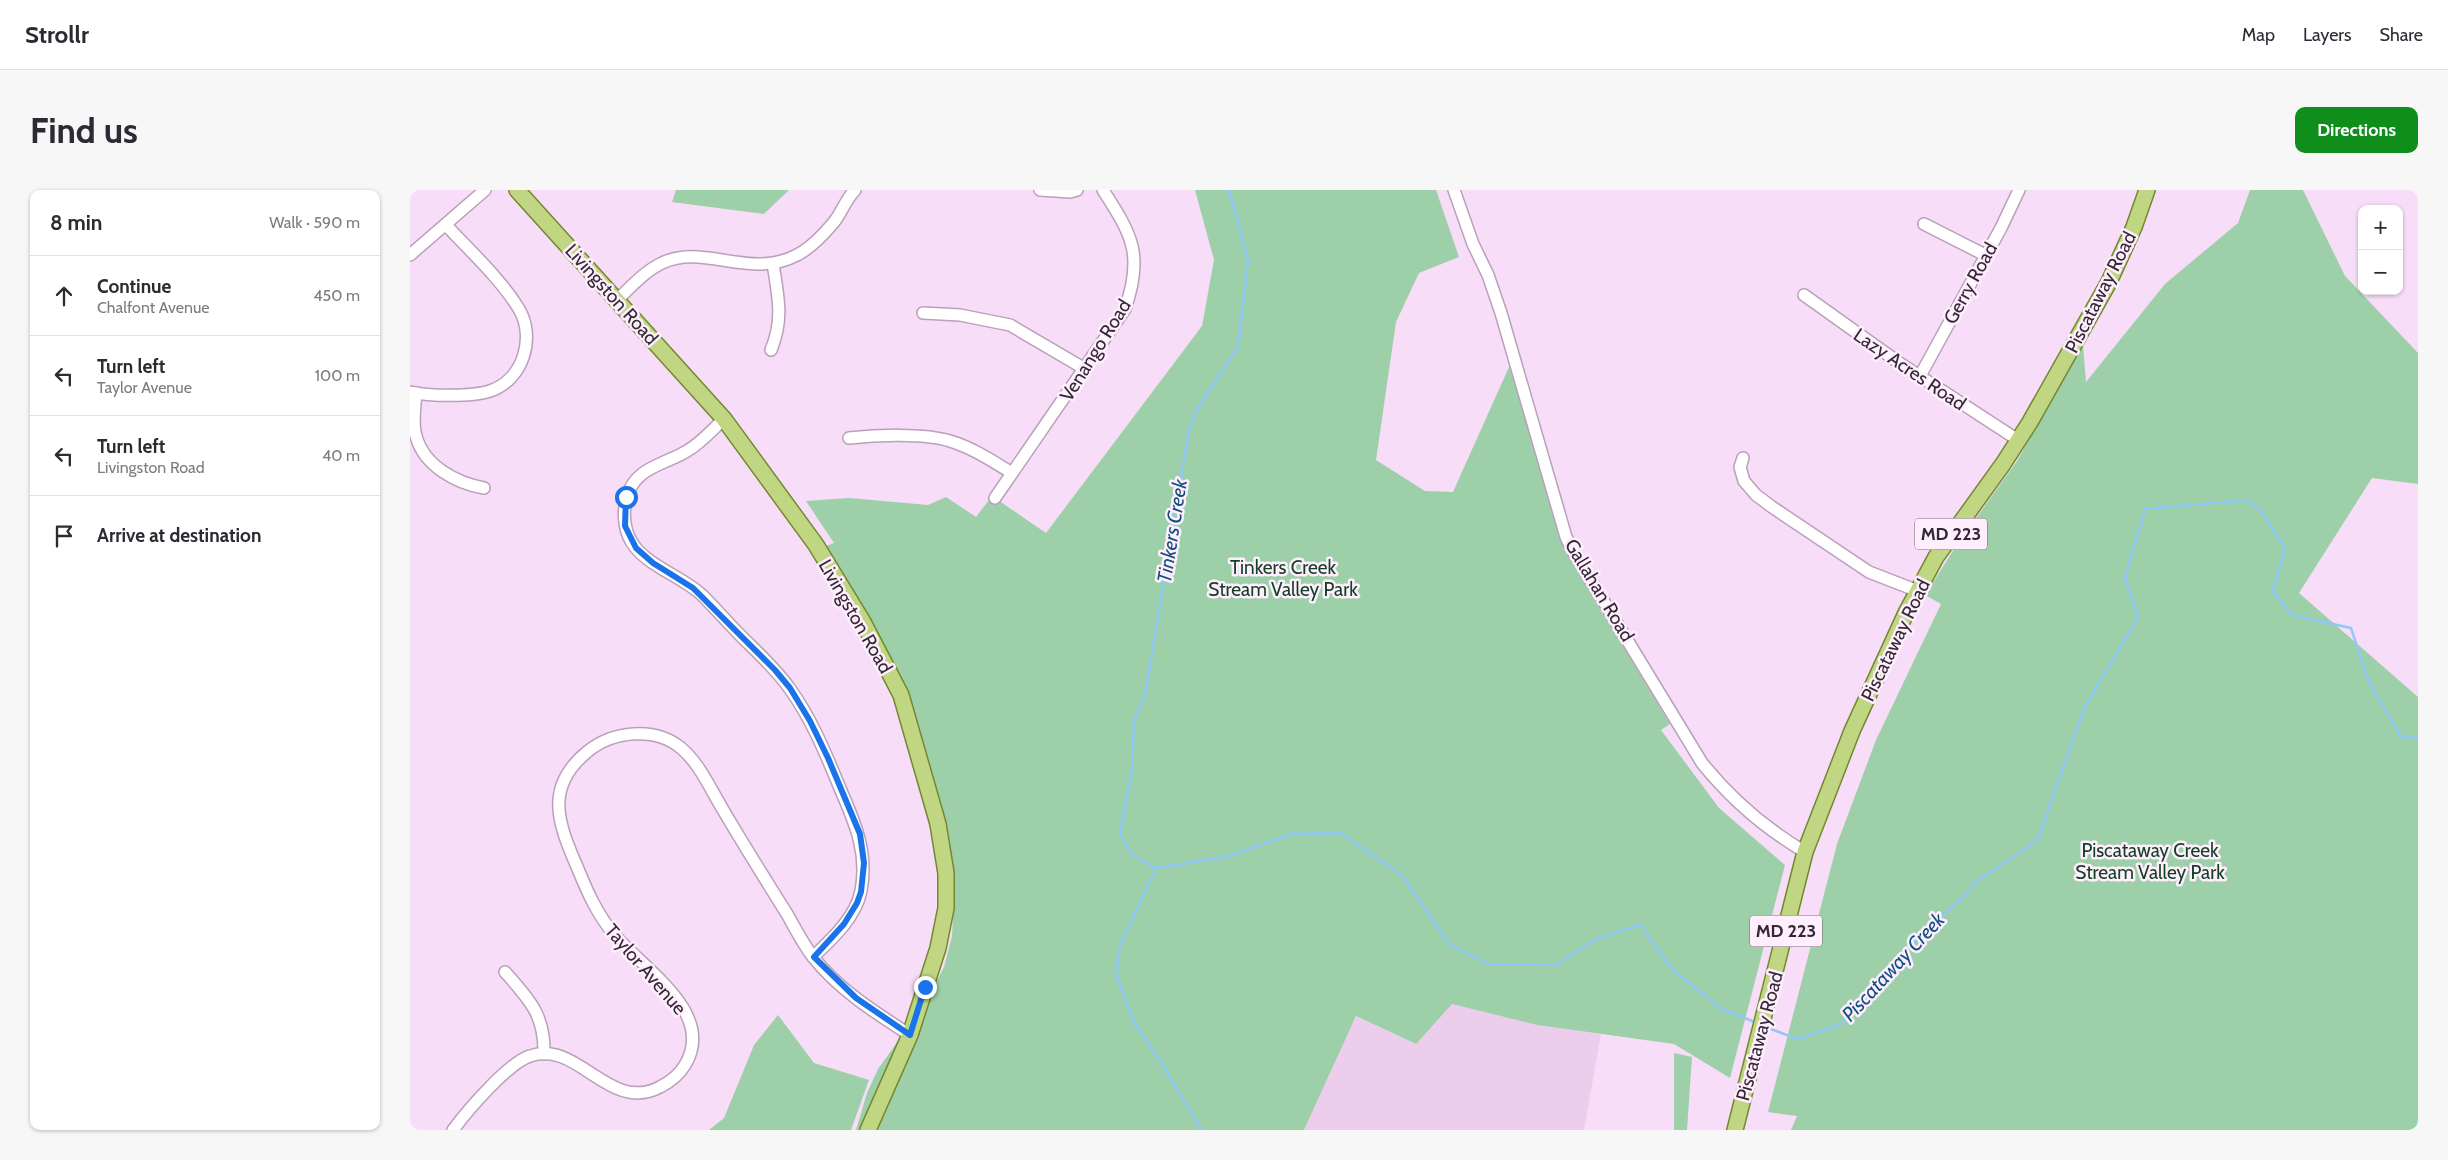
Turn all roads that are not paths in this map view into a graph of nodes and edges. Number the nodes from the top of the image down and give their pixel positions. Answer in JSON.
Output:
{"nodes":[{"id":1,"x":485,"y":190,"type":"edge"},
{"id":2,"x":517,"y":190,"type":"edge"},
{"id":3,"x":855,"y":190,"type":"edge"},
{"id":4,"x":1040,"y":190,"type":"edge"},
{"id":5,"x":1077,"y":190,"type":"edge"},
{"id":6,"x":1103,"y":190,"type":"edge"},
{"id":7,"x":1454,"y":190,"type":"edge"},
{"id":8,"x":2019,"y":190,"type":"edge"},
{"id":9,"x":2147,"y":190,"type":"edge"},
{"id":10,"x":1924,"y":224,"type":"dead end"},
{"id":11,"x":446,"y":225,"type":"junction"},
{"id":12,"x":410,"y":255,"type":"edge"},
{"id":13,"x":1985,"y":255,"type":"junction"},
{"id":14,"x":773,"y":264,"type":"junction"},
{"id":15,"x":1804,"y":295,"type":"dead end"},
{"id":16,"x":618,"y":300,"type":"junction"},
{"id":17,"x":923,"y":312,"type":"dead end"},
{"id":18,"x":772,"y":350,"type":"dead end"},
{"id":19,"x":1085,"y":369,"type":"junction"},
{"id":20,"x":1920,"y":376,"type":"junction"},
{"id":21,"x":413,"y":393,"type":"edge"},
{"id":22,"x":724,"y":419,"type":"junction"},
{"id":23,"x":849,"y":438,"type":"dead end"},
{"id":24,"x":2018,"y":440,"type":"junction"},
{"id":25,"x":1743,"y":458,"type":"dead end"},
{"id":26,"x":1012,"y":473,"type":"junction"},
{"id":27,"x":484,"y":488,"type":"dead end"},
{"id":28,"x":995,"y":498,"type":"dead end"},
{"id":29,"x":1918,"y":591,"type":"junction"},
{"id":30,"x":1805,"y":852,"type":"junction"},
{"id":31,"x":814,"y":957,"type":"junction"},
{"id":32,"x":505,"y":972,"type":"dead end"},
{"id":33,"x":910,"y":1035,"type":"junction"},
{"id":34,"x":544,"y":1054,"type":"junction"},
{"id":35,"x":453,"y":1130,"type":"edge"},
{"id":36,"x":868,"y":1130,"type":"edge"},
{"id":37,"x":1734,"y":1130,"type":"edge"}],
"edges":[{"from":1,"to":11,"type":"street"},
{"from":2,"to":16,"type":"main road","name":"Livingston Road"},
{"from":3,"to":14,"type":"street"},
{"from":4,"to":5,"type":"street"},
{"from":6,"to":19,"type":"street","name":"Venango Road"},
{"from":7,"to":30,"type":"street","name":"Gallahan Road"},
{"from":8,"to":13,"type":"street","name":"Gerry Road"},
{"from":9,"to":24,"type":"main road","name":"Piscataway Road","number":"MD 223"},
{"from":10,"to":13,"type":"street"},
{"from":11,"to":12,"type":"street"},
{"from":11,"to":21,"type":"street"},
{"from":13,"to":20,"type":"street","name":"Gerry Road"},
{"from":14,"to":16,"type":"street"},
{"from":14,"to":18,"type":"street"},
{"from":15,"to":20,"type":"street","name":"Lazy Acres Road"},
{"from":16,"to":22,"type":"main road","name":"Livingston Road"},
{"from":17,"to":19,"type":"street"},
{"from":19,"to":26,"type":"street","name":"Venango Road"},
{"from":20,"to":24,"type":"street","name":"Lazy Acres Road"},
{"from":21,"to":27,"type":"street"},
{"from":22,"to":31,"type":"street"},
{"from":22,"to":33,"type":"main road","name":"Livingston Road"},
{"from":23,"to":26,"type":"street"},
{"from":24,"to":29,"type":"main road","name":"Piscataway Road","number":"MD 223"},
{"from":25,"to":29,"type":"street"},
{"from":26,"to":28,"type":"street","name":"Venango Road"},
{"from":29,"to":30,"type":"main road","name":"Piscataway Road","number":"MD 223"},
{"from":30,"to":37,"type":"main road","name":"Piscataway Road","number":"MD 223"},
{"from":31,"to":33,"type":"street","name":"Taylor Avenue"},
{"from":31,"to":34,"type":"street","name":"Taylor Avenue"},
{"from":32,"to":34,"type":"street"},
{"from":33,"to":36,"type":"main road","name":"Livingston Road"},
{"from":34,"to":35,"type":"street"}]}
